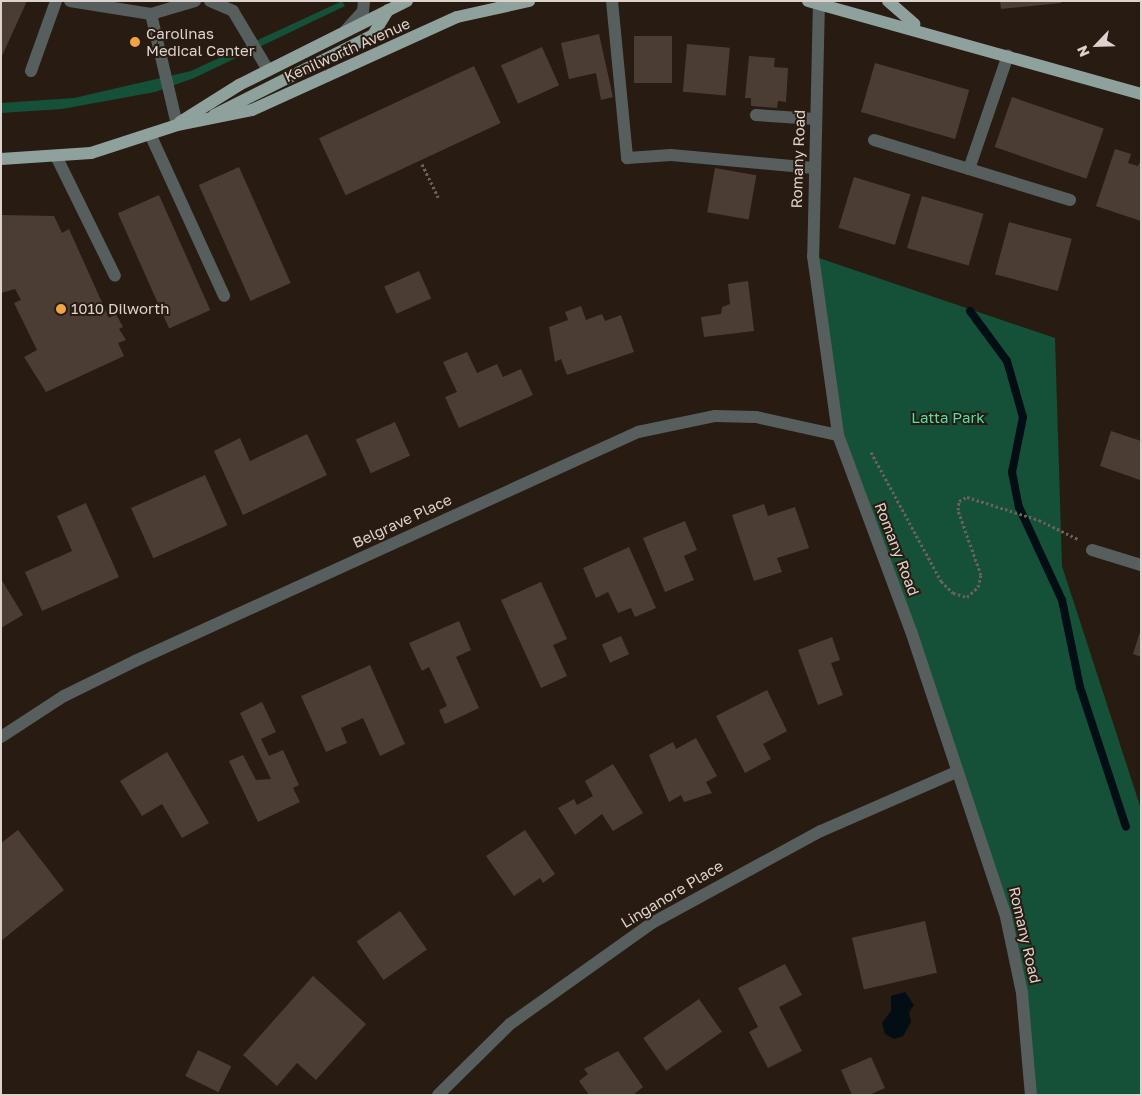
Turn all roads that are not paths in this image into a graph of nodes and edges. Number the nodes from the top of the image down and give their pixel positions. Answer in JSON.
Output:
{"nodes":[{"id":1,"x":56,"y":1,"type":"edge"},
{"id":2,"x":70,"y":1,"type":"edge"},
{"id":3,"x":195,"y":1,"type":"edge"},
{"id":4,"x":210,"y":1,"type":"edge"},
{"id":5,"x":364,"y":1,"type":"edge"},
{"id":6,"x":407,"y":1,"type":"edge"},
{"id":7,"x":530,"y":1,"type":"edge"},
{"id":8,"x":612,"y":1,"type":"edge"},
{"id":9,"x":888,"y":1,"type":"edge"},
{"id":10,"x":815,"y":2,"type":"edge"},
{"id":11,"x":387,"y":5,"type":"edge"},
{"id":12,"x":150,"y":14,"type":"junction"},
{"id":13,"x":346,"y":30,"type":"junction"},
{"id":14,"x":923,"y":30,"type":"junction"},
{"id":15,"x":1008,"y":54,"type":"junction"},
{"id":16,"x":268,"y":70,"type":"junction"},
{"id":17,"x":31,"y":71,"type":"dead end"},
{"id":18,"x":1141,"y":94,"type":"edge"},
{"id":19,"x":756,"y":115,"type":"dead end"},
{"id":20,"x":815,"y":119,"type":"junction"},
{"id":21,"x":203,"y":121,"type":"junction"},
{"id":22,"x":177,"y":125,"type":"junction"},
{"id":23,"x":150,"y":134,"type":"junction"},
{"id":24,"x":874,"y":140,"type":"dead end"},
{"id":25,"x":57,"y":158,"type":"junction"},
{"id":26,"x":1,"y":159,"type":"edge"},
{"id":27,"x":814,"y":168,"type":"junction"},
{"id":28,"x":969,"y":169,"type":"junction"},
{"id":29,"x":1070,"y":200,"type":"dead end"},
{"id":30,"x":115,"y":276,"type":"dead end"},
{"id":31,"x":224,"y":296,"type":"dead end"},
{"id":32,"x":838,"y":435,"type":"junction"},
{"id":33,"x":1092,"y":550,"type":"road end"},
{"id":34,"x":1141,"y":565,"type":"edge"},
{"id":35,"x":1,"y":737,"type":"edge"},
{"id":36,"x":956,"y":772,"type":"junction"},
{"id":37,"x":438,"y":1095,"type":"edge"},
{"id":38,"x":1031,"y":1095,"type":"edge"}],
"edges":[{"from":1,"to":17,"type":"street"},
{"from":2,"to":12,"type":"street"},
{"from":3,"to":12,"type":"street"},
{"from":4,"to":16,"type":"street"},
{"from":5,"to":13,"type":"street"},
{"from":6,"to":11,"type":"main road","name":"Kenilworth Avenue"},
{"from":7,"to":21,"type":"main road","name":"Kenilworth Avenue"},
{"from":8,"to":27,"type":"street"},
{"from":9,"to":14,"type":"main road"},
{"from":10,"to":14,"type":"main road"},
{"from":10,"to":20,"type":"street","name":"Romany Road"},
{"from":11,"to":13,"type":"main road","name":"Kenilworth Avenue"},
{"from":11,"to":21,"type":"main road"},
{"from":12,"to":22,"type":"street"},
{"from":13,"to":16,"type":"main road","name":"Kenilworth Avenue"},
{"from":14,"to":15,"type":"main road"},
{"from":15,"to":18,"type":"main road"},
{"from":15,"to":28,"type":"street"},
{"from":16,"to":22,"type":"main road","name":"Kenilworth Avenue"},
{"from":19,"to":20,"type":"street"},
{"from":20,"to":27,"type":"street","name":"Romany Road"},
{"from":21,"to":22,"type":"main road","name":"Kenilworth Avenue"},
{"from":22,"to":23,"type":"main road","name":"Kenilworth Avenue"},
{"from":23,"to":25,"type":"main road","name":"Kenilworth Avenue"},
{"from":23,"to":31,"type":"street"},
{"from":24,"to":28,"type":"street"},
{"from":25,"to":26,"type":"main road","name":"Kenilworth Avenue"},
{"from":25,"to":30,"type":"street"},
{"from":27,"to":32,"type":"street","name":"Romany Road"},
{"from":28,"to":29,"type":"street"},
{"from":32,"to":35,"type":"street","name":"Belgrave Place"},
{"from":32,"to":36,"type":"street","name":"Romany Road"},
{"from":33,"to":34,"type":"street"},
{"from":36,"to":37,"type":"street","name":"Linganore Place"},
{"from":36,"to":38,"type":"street","name":"Romany Road"}]}
